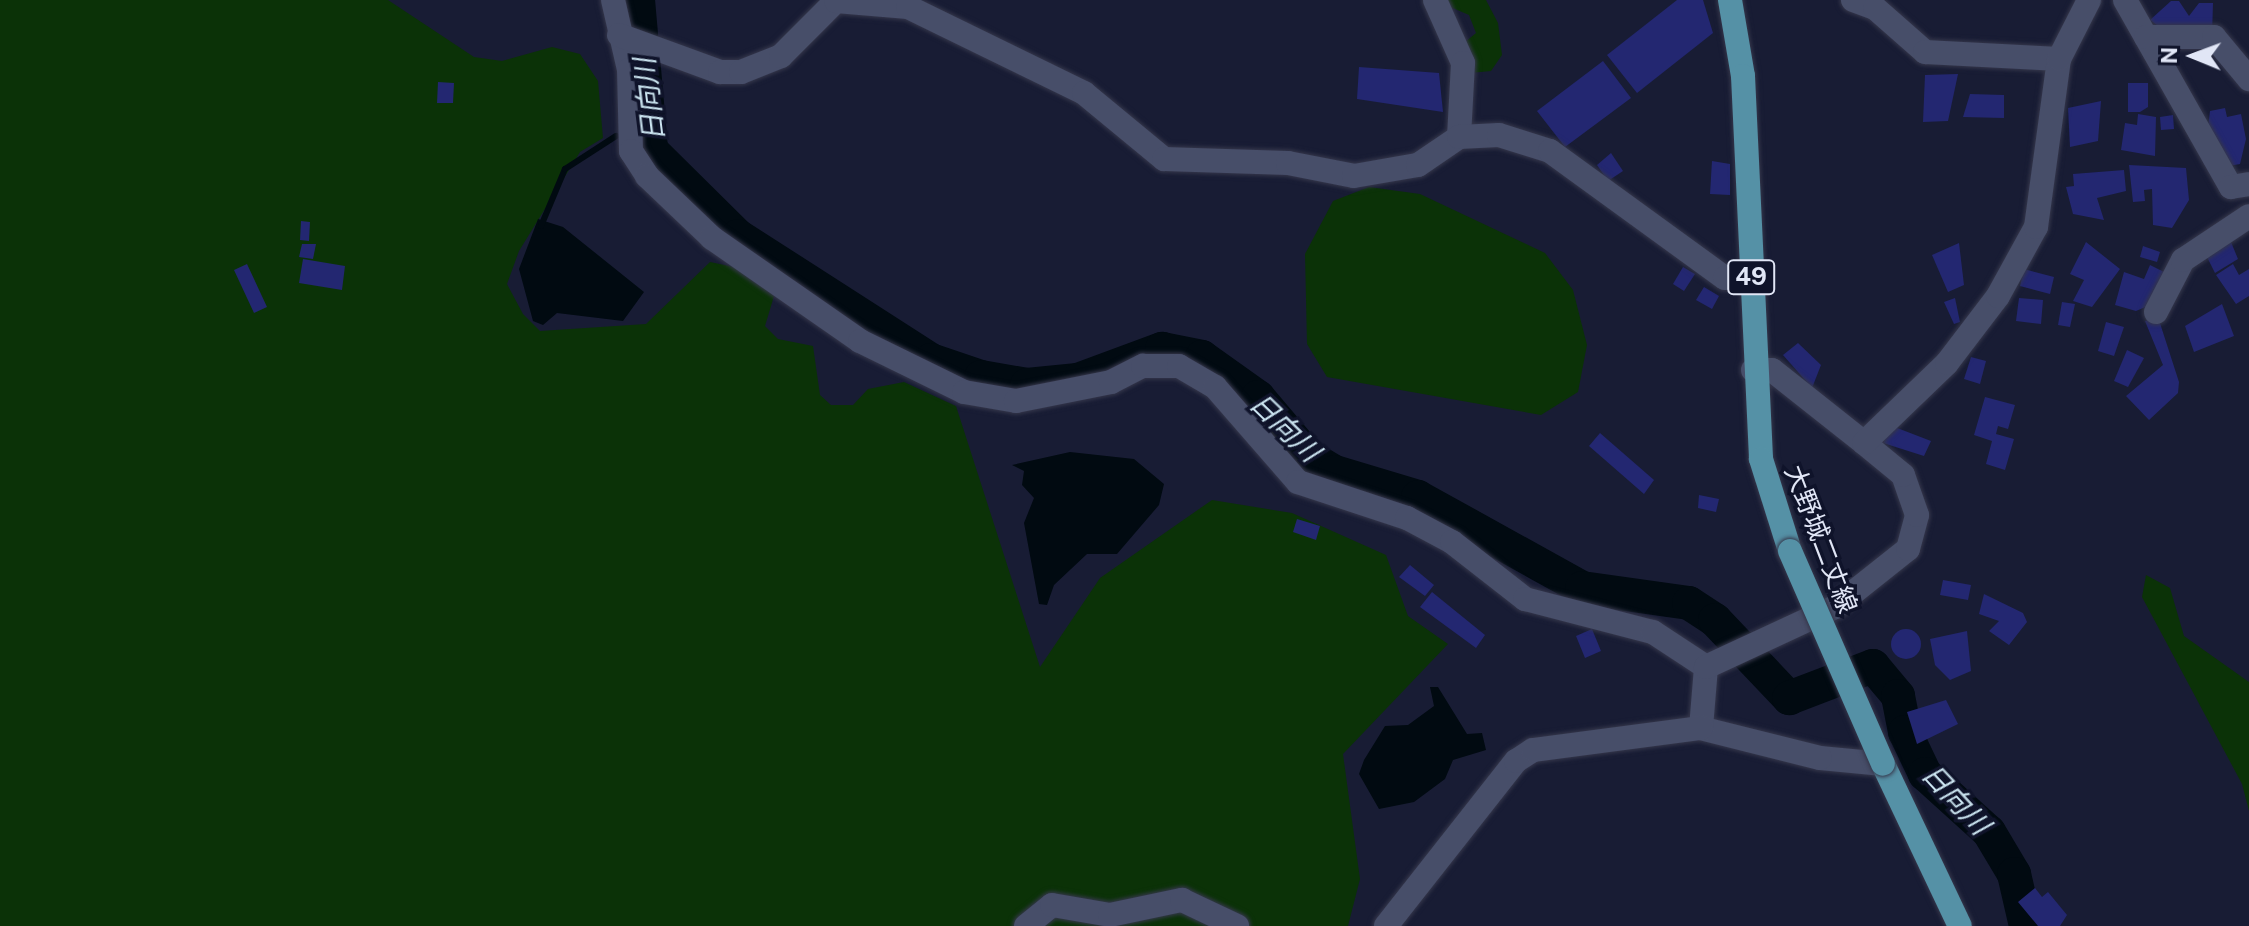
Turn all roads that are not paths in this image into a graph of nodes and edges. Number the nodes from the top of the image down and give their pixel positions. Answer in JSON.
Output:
{"nodes":[{"id":1,"x":613,"y":0,"type":"edge"},
{"id":2,"x":1435,"y":0,"type":"edge"},
{"id":3,"x":1730,"y":0,"type":"edge"},
{"id":4,"x":1853,"y":0,"type":"edge"},
{"id":5,"x":2089,"y":0,"type":"edge"},
{"id":6,"x":2125,"y":0,"type":"edge"},
{"id":7,"x":910,"y":4,"type":"edge"},
{"id":8,"x":619,"y":35,"type":"junction"},
{"id":9,"x":2146,"y":37,"type":"junction"},
{"id":10,"x":2059,"y":59,"type":"junction"},
{"id":11,"x":2249,"y":79,"type":"edge"},
{"id":12,"x":1459,"y":137,"type":"junction"},
{"id":13,"x":2240,"y":185,"type":"edge"},
{"id":14,"x":2249,"y":210,"type":"edge"},
{"id":15,"x":2249,"y":216,"type":"edge"},
{"id":16,"x":1751,"y":276,"type":"junction"},
{"id":17,"x":2156,"y":312,"type":"dead end"},
{"id":18,"x":1753,"y":370,"type":"junction"},
{"id":19,"x":1864,"y":443,"type":"junction"},
{"id":20,"x":1713,"y":664,"type":"junction"},
{"id":21,"x":1701,"y":728,"type":"junction"},
{"id":22,"x":1883,"y":764,"type":"junction"},
{"id":23,"x":1026,"y":926,"type":"edge"},
{"id":24,"x":1237,"y":926,"type":"edge"},
{"id":25,"x":1386,"y":926,"type":"edge"},
{"id":26,"x":1960,"y":926,"type":"edge"}],
"edges":[{"from":1,"to":8,"type":"street"},
{"from":2,"to":12,"type":"street"},
{"from":3,"to":16,"type":"main road","name":"大野城二丈線","number":"49"},
{"from":4,"to":10,"type":"street"},
{"from":5,"to":10,"type":"street"},
{"from":6,"to":9,"type":"street"},
{"from":7,"to":8,"type":"street"},
{"from":7,"to":12,"type":"street"},
{"from":8,"to":20,"type":"street"},
{"from":9,"to":11,"type":"street"},
{"from":9,"to":13,"type":"street"},
{"from":10,"to":19,"type":"street"},
{"from":12,"to":16,"type":"street"},
{"from":13,"to":14,"type":"street"},
{"from":15,"to":17,"type":"street"},
{"from":16,"to":18,"type":"main road","name":"大野城二丈線","number":"49"},
{"from":18,"to":19,"type":"street"},
{"from":18,"to":22,"type":"main road","name":"大野城二丈線","number":"49","bridge":true},
{"from":19,"to":20,"type":"street"},
{"from":20,"to":21,"type":"street"},
{"from":21,"to":22,"type":"street"},
{"from":21,"to":25,"type":"street"},
{"from":22,"to":26,"type":"main road","name":"大野城二丈線","number":"49"},
{"from":23,"to":24,"type":"street"}]}
